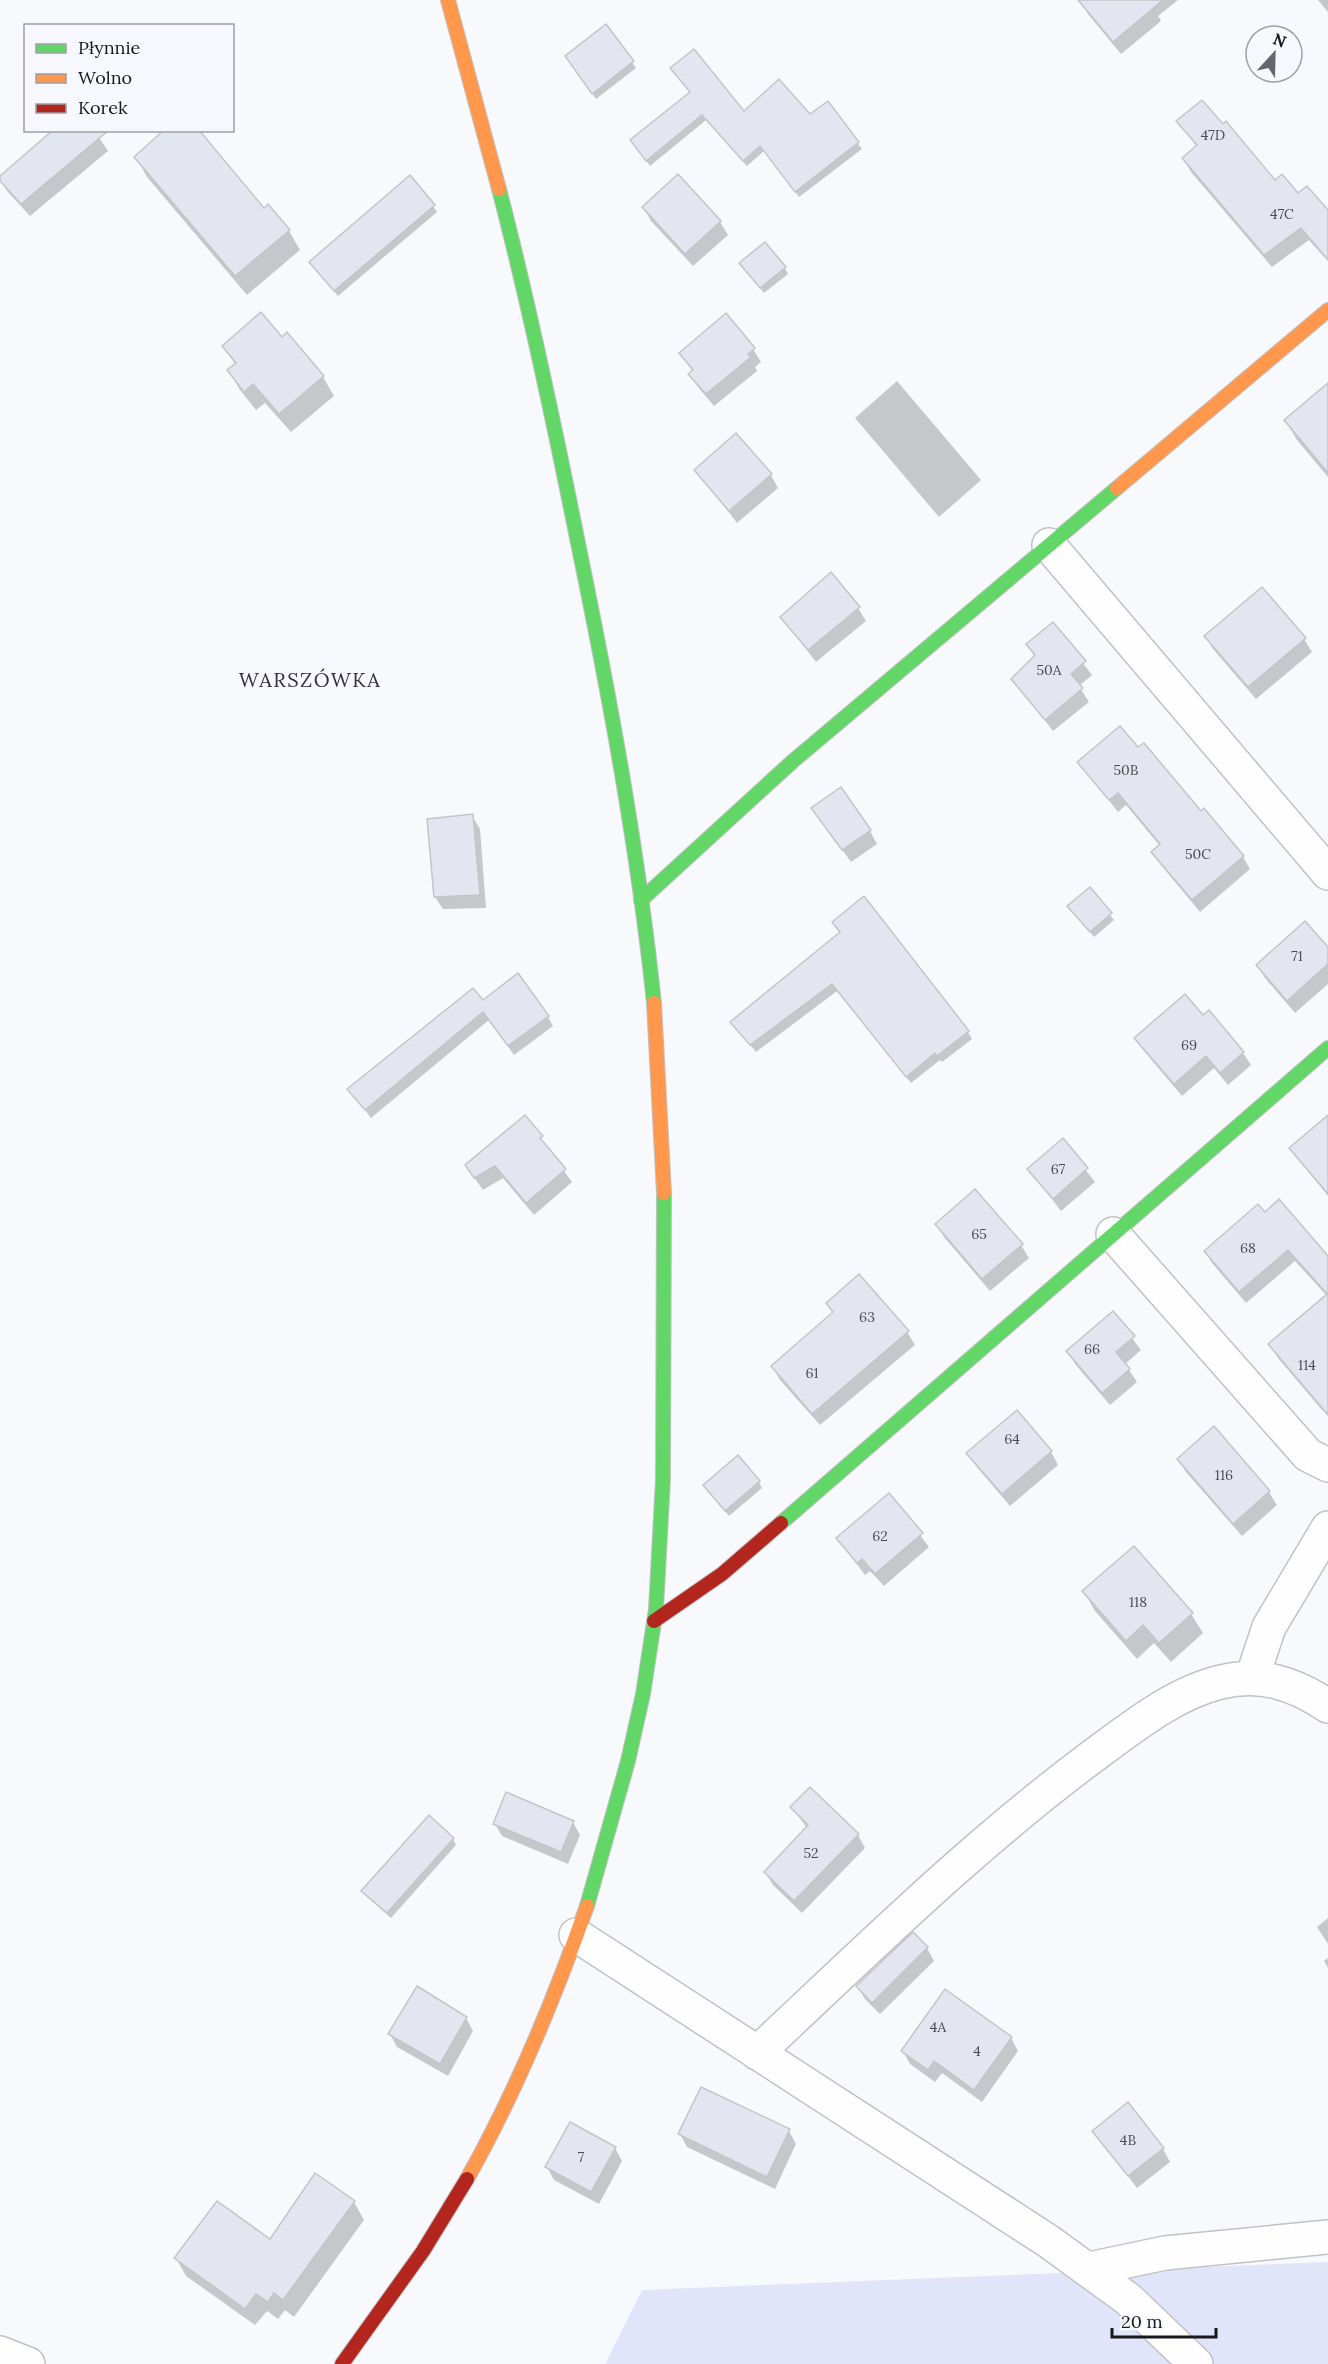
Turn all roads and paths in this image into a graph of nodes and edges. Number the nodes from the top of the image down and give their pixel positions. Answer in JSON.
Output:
{"nodes":[{"id":1,"x":448,"y":0,"type":"edge"},
{"id":2,"x":1328,"y":310,"type":"edge"},
{"id":3,"x":1049,"y":545,"type":"junction"},
{"id":4,"x":1328,"y":873,"type":"edge"},
{"id":5,"x":641,"y":900,"type":"junction"},
{"id":6,"x":1328,"y":1048,"type":"edge"},
{"id":7,"x":1113,"y":1234,"type":"junction"},
{"id":8,"x":1328,"y":1465,"type":"edge"},
{"id":9,"x":1328,"y":1528,"type":"edge"},
{"id":10,"x":654,"y":1621,"type":"junction"},
{"id":11,"x":1252,"y":1678,"type":"junction"},
{"id":12,"x":1328,"y":1706,"type":"edge"},
{"id":13,"x":576,"y":1935,"type":"junction"},
{"id":14,"x":757,"y":2053,"type":"junction"},
{"id":15,"x":1328,"y":2237,"type":"edge"},
{"id":16,"x":1089,"y":2269,"type":"junction"},
{"id":17,"x":0,"y":2353,"type":"edge"},
{"id":18,"x":28,"y":2364,"type":"edge"},
{"id":19,"x":342,"y":2364,"type":"edge"},
{"id":20,"x":1196,"y":2364,"type":"edge"}],
"edges":[{"from":1,"to":5,"type":"street"},
{"from":2,"to":3,"type":"street"},
{"from":3,"to":4,"type":"street"},
{"from":3,"to":5,"type":"street"},
{"from":5,"to":10,"type":"street"},
{"from":6,"to":7,"type":"street"},
{"from":7,"to":8,"type":"street"},
{"from":7,"to":10,"type":"street"},
{"from":9,"to":11,"type":"street"},
{"from":10,"to":13,"type":"street"},
{"from":11,"to":12,"type":"street"},
{"from":11,"to":14,"type":"street"},
{"from":13,"to":14,"type":"street"},
{"from":13,"to":19,"type":"street"},
{"from":14,"to":16,"type":"street"},
{"from":15,"to":16,"type":"street"},
{"from":16,"to":20,"type":"street"},
{"from":17,"to":18,"type":"street"}]}
